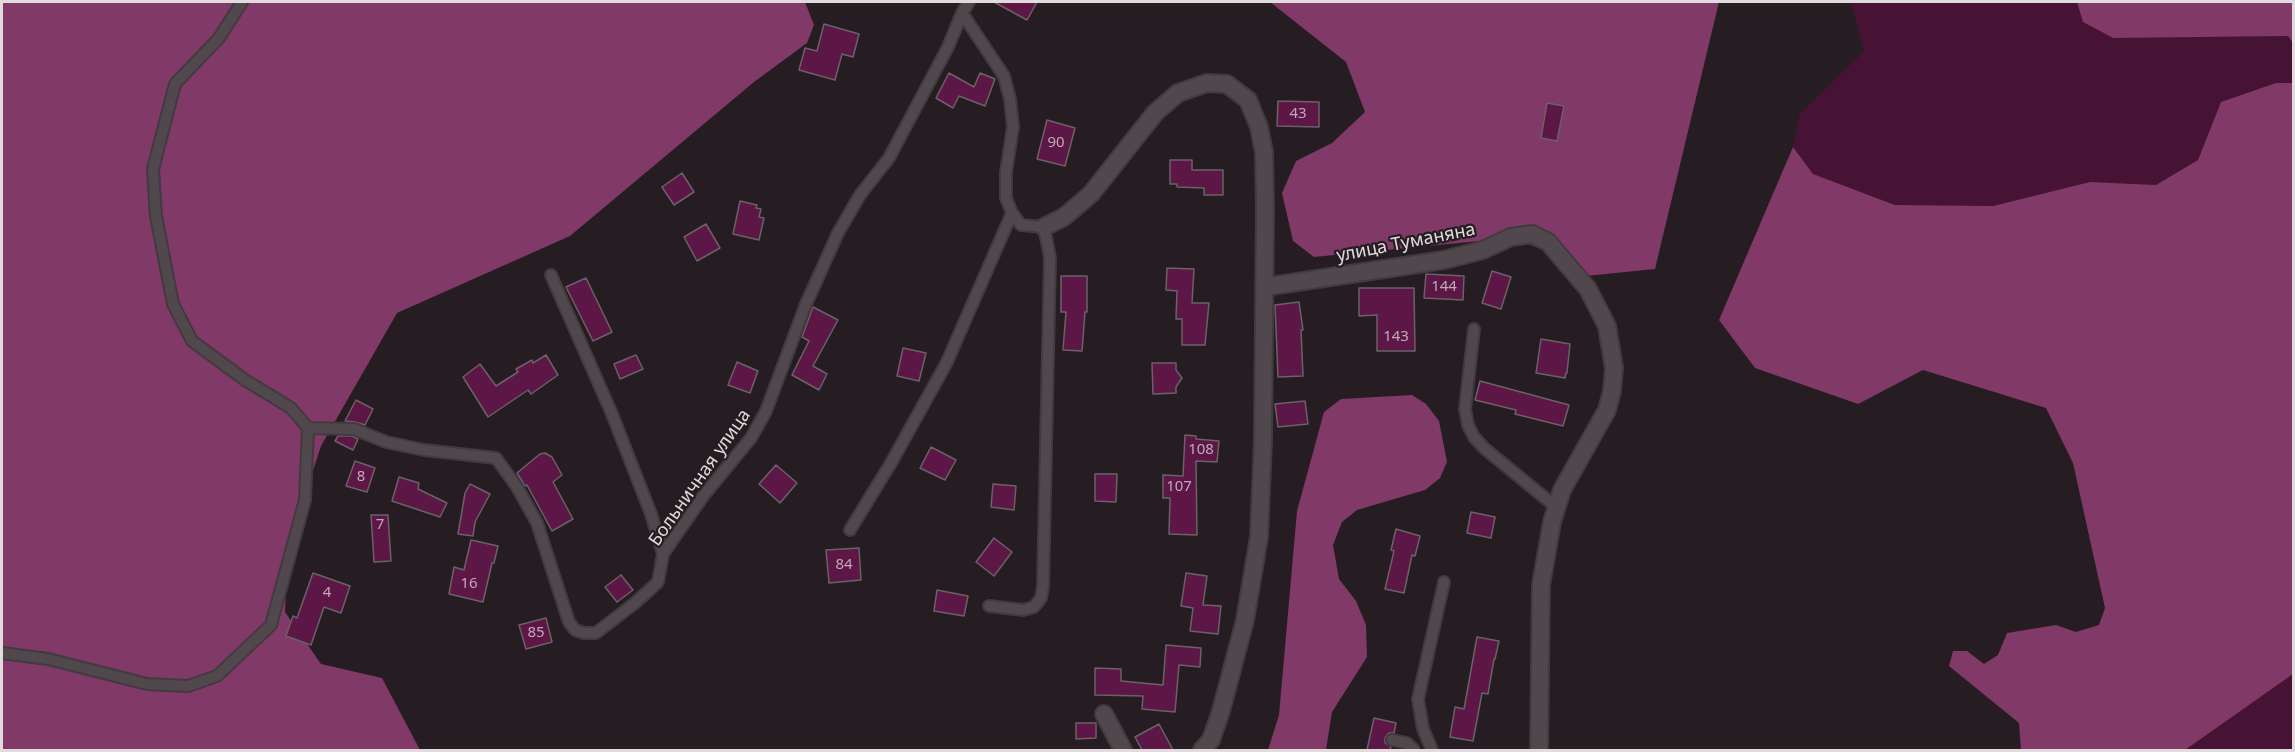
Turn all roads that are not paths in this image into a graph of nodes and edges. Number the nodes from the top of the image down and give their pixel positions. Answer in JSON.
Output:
{"nodes":[{"id":1,"x":242,"y":2,"type":"edge"},
{"id":2,"x":969,"y":2,"type":"edge"},
{"id":3,"x":962,"y":13,"type":"junction"},
{"id":4,"x":1012,"y":213,"type":"junction"},
{"id":5,"x":1044,"y":226,"type":"junction"},
{"id":6,"x":551,"y":275,"type":"dead end"},
{"id":7,"x":1264,"y":287,"type":"junction"},
{"id":8,"x":1474,"y":329,"type":"dead end"},
{"id":9,"x":308,"y":428,"type":"junction"},
{"id":10,"x":1556,"y":507,"type":"junction"},
{"id":11,"x":850,"y":530,"type":"dead end"},
{"id":12,"x":663,"y":554,"type":"junction"},
{"id":13,"x":1444,"y":582,"type":"dead end"},
{"id":14,"x":989,"y":606,"type":"dead end"},
{"id":15,"x":2,"y":653,"type":"edge"},
{"id":16,"x":1104,"y":714,"type":"dead end"},
{"id":17,"x":1392,"y":740,"type":"dead end"},
{"id":18,"x":1123,"y":750,"type":"edge"},
{"id":19,"x":1202,"y":750,"type":"edge"},
{"id":20,"x":1414,"y":750,"type":"edge"},
{"id":21,"x":1432,"y":750,"type":"edge"},
{"id":22,"x":1539,"y":750,"type":"edge"}],
"edges":[{"from":1,"to":9,"type":"lane"},
{"from":2,"to":3,"type":"lane","name":"Больничная улица"},
{"from":3,"to":4,"type":"lane"},
{"from":3,"to":12,"type":"lane","name":"Больничная улица"},
{"from":4,"to":5,"type":"lane"},
{"from":4,"to":11,"type":"lane"},
{"from":5,"to":7,"type":"street"},
{"from":5,"to":14,"type":"lane"},
{"from":6,"to":12,"type":"lane"},
{"from":7,"to":10,"type":"street","name":"улица Туманяна"},
{"from":7,"to":19,"type":"street"},
{"from":8,"to":10,"type":"lane"},
{"from":9,"to":12,"type":"lane","name":"Больничная улица"},
{"from":9,"to":15,"type":"lane"},
{"from":10,"to":22,"type":"street","name":"улица Туманяна"},
{"from":13,"to":21,"type":"lane"},
{"from":16,"to":18,"type":"street"},
{"from":17,"to":20,"type":"lane"}]}
